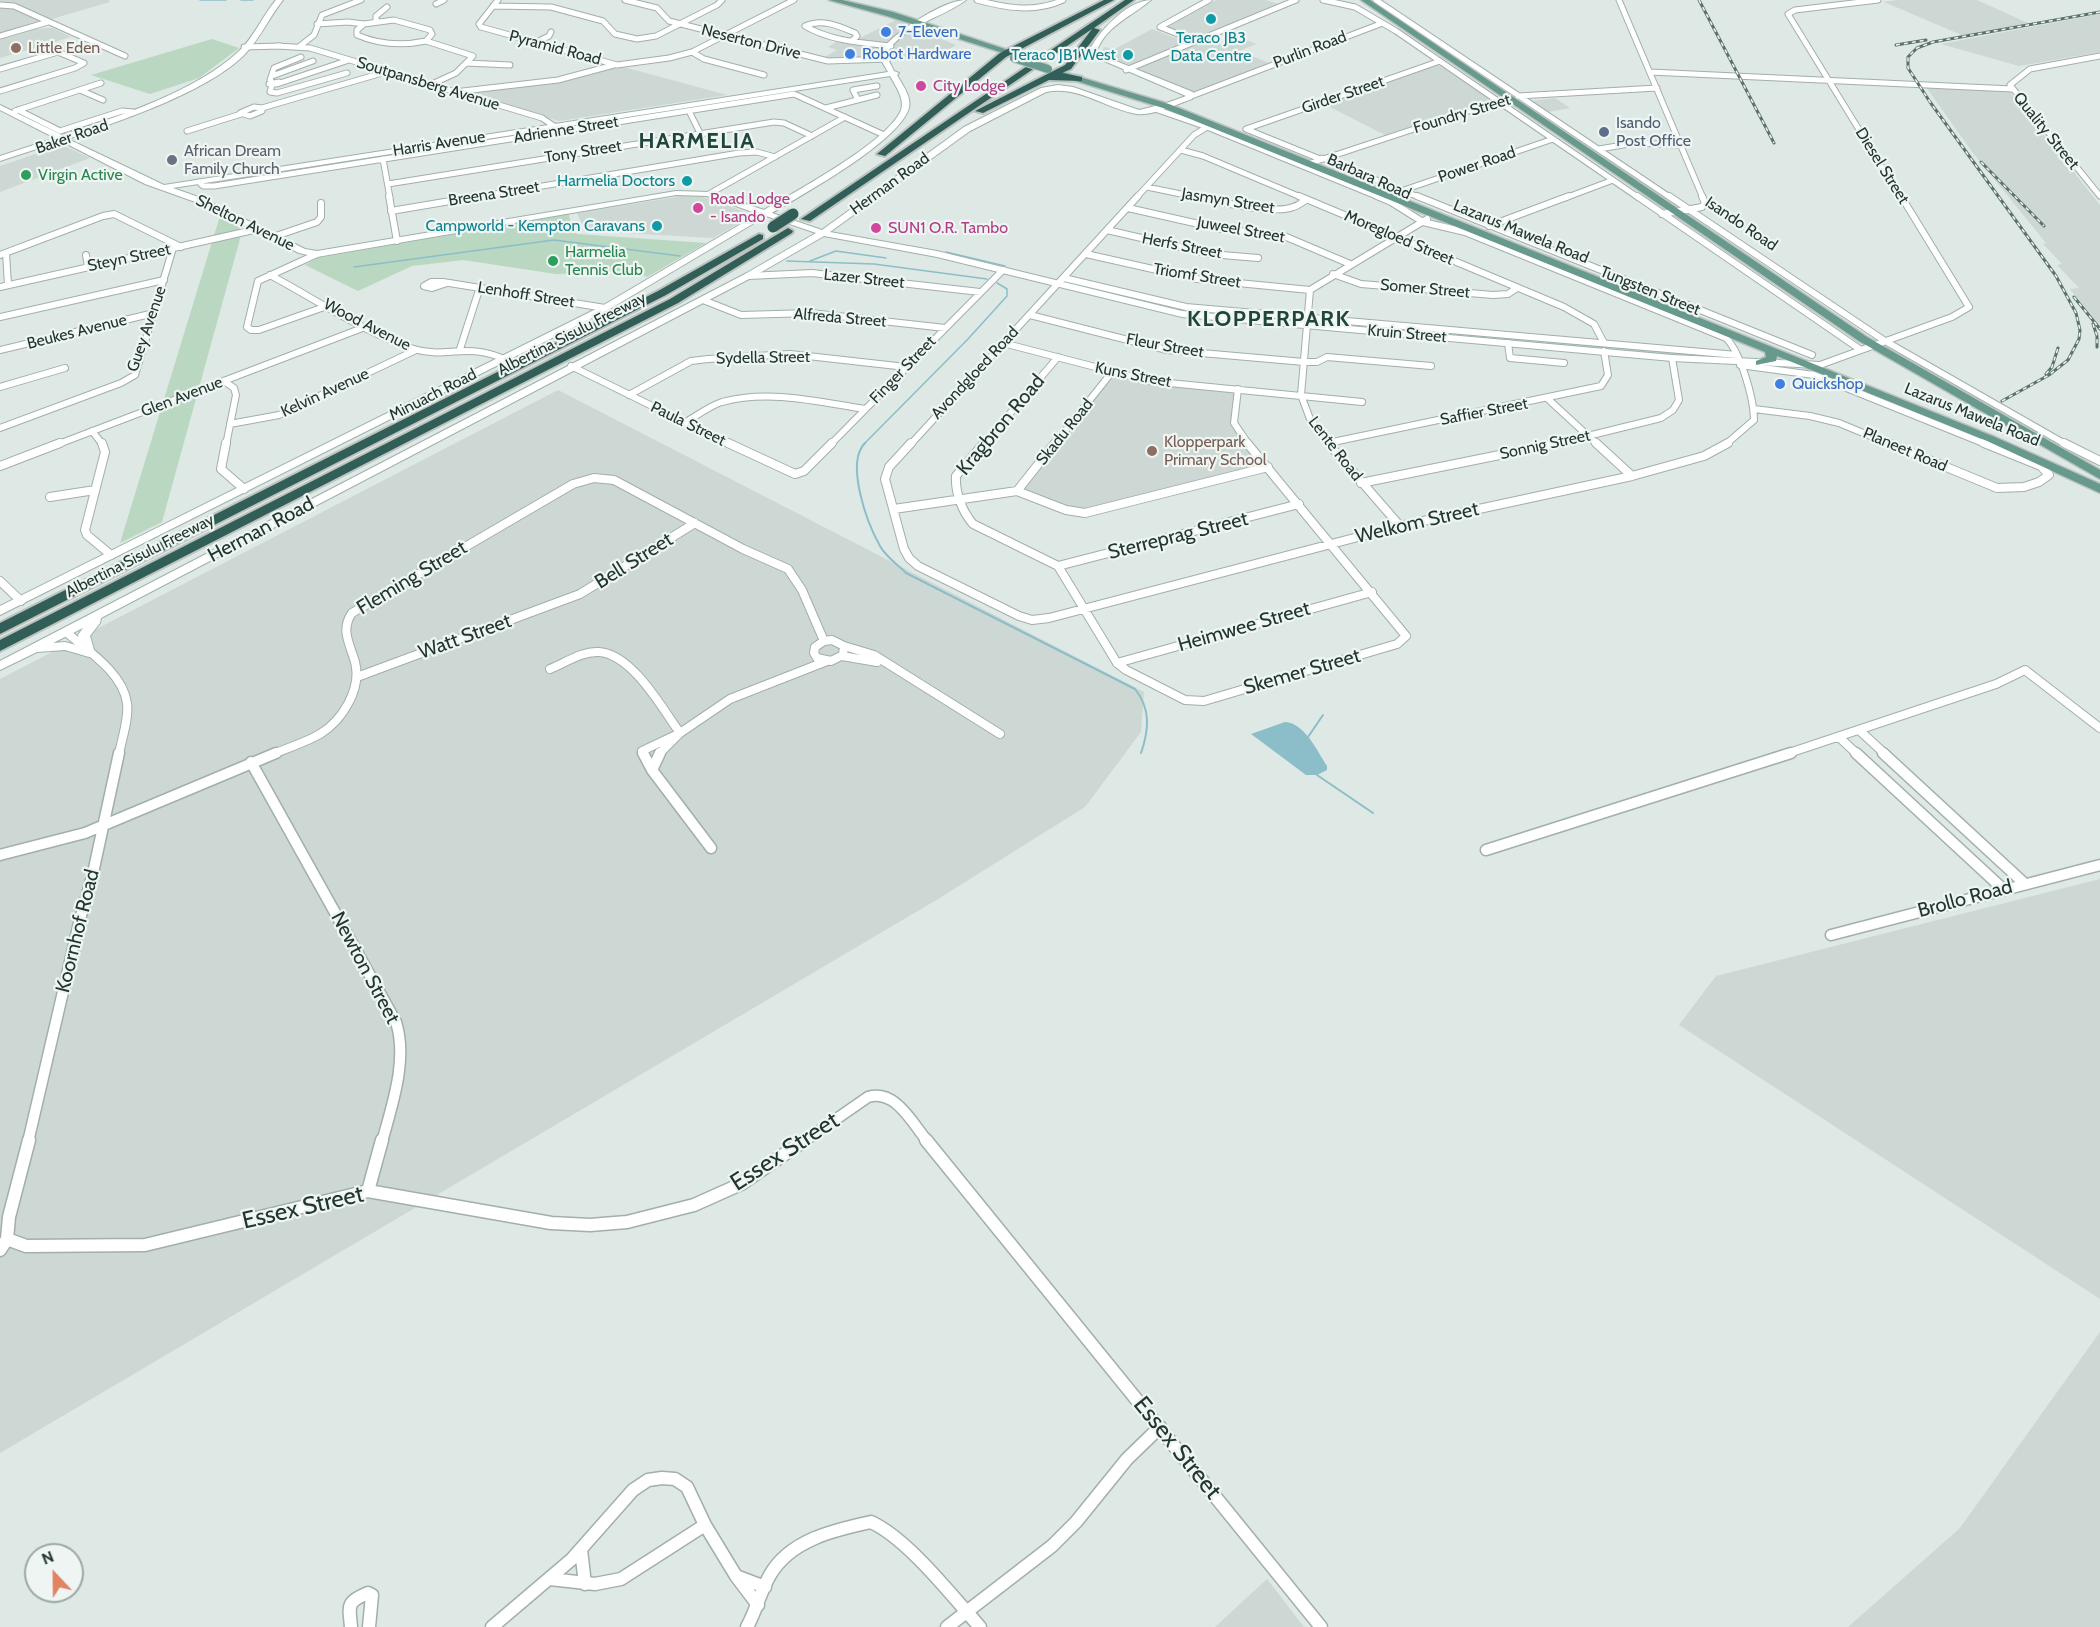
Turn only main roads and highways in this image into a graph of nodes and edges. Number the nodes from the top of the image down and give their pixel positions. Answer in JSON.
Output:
{"nodes":[{"id":1,"x":280,"y":0,"type":"edge"},
{"id":2,"x":833,"y":0,"type":"edge"},
{"id":3,"x":963,"y":0,"type":"edge"},
{"id":4,"x":968,"y":0,"type":"edge"},
{"id":5,"x":1110,"y":0,"type":"edge"},
{"id":6,"x":1116,"y":0,"type":"edge"},
{"id":7,"x":1130,"y":0,"type":"edge"},
{"id":8,"x":1148,"y":0,"type":"edge"},
{"id":9,"x":1360,"y":0,"type":"edge"},
{"id":10,"x":1365,"y":0,"type":"edge"},
{"id":11,"x":919,"y":27,"type":"junction"},
{"id":12,"x":937,"y":27,"type":"junction"},
{"id":13,"x":1405,"y":28,"type":"junction"},
{"id":14,"x":995,"y":48,"type":"joint"},
{"id":15,"x":1012,"y":54,"type":"junction"},
{"id":16,"x":1126,"y":68,"type":"junction"},
{"id":17,"x":1056,"y":69,"type":"junction"},
{"id":18,"x":894,"y":74,"type":"junction"},
{"id":19,"x":1079,"y":79,"type":"junction"},
{"id":20,"x":1041,"y":81,"type":"junction"},
{"id":21,"x":1161,"y":106,"type":"junction"},
{"id":22,"x":0,"y":107,"type":"edge"},
{"id":23,"x":142,"y":109,"type":"junction"},
{"id":24,"x":63,"y":139,"type":"junction"},
{"id":25,"x":906,"y":151,"type":"junction"},
{"id":26,"x":882,"y":154,"type":"junction"},
{"id":27,"x":0,"y":161,"type":"edge"},
{"id":28,"x":1316,"y":161,"type":"junction"},
{"id":29,"x":148,"y":182,"type":"junction"},
{"id":30,"x":183,"y":184,"type":"junction"},
{"id":31,"x":161,"y":187,"type":"junction"},
{"id":32,"x":181,"y":194,"type":"junction"},
{"id":33,"x":1416,"y":202,"type":"junction"},
{"id":34,"x":764,"y":214,"type":"junction"},
{"id":35,"x":1434,"y":215,"type":"junction"},
{"id":36,"x":823,"y":233,"type":"junction"},
{"id":37,"x":1770,"y":350,"type":"junction"},
{"id":38,"x":1814,"y":362,"type":"junction"},
{"id":39,"x":1760,"y":363,"type":"junction"},
{"id":40,"x":2035,"y":439,"type":"junction"},
{"id":41,"x":2072,"y":467,"type":"junction"},
{"id":42,"x":2100,"y":478,"type":"edge"},
{"id":43,"x":2100,"y":487,"type":"edge"},
{"id":44,"x":0,"y":611,"type":"edge"},
{"id":45,"x":106,"y":611,"type":"junction"},
{"id":46,"x":0,"y":629,"type":"edge"},
{"id":47,"x":0,"y":646,"type":"edge"},
{"id":48,"x":23,"y":654,"type":"junction"},
{"id":49,"x":0,"y":666,"type":"edge"}],
"edges":[{"from":1,"to":23,"type":"main road","name":"Baker Road"},
{"from":2,"to":11,"type":"main road"},
{"from":3,"to":11,"type":"main road"},
{"from":4,"to":12,"type":"main road"},
{"from":5,"to":15,"type":"highway"},
{"from":6,"to":26,"type":"highway","name":"Albertina Sisulu Freeway"},
{"from":7,"to":17,"type":"highway"},
{"from":7,"to":25,"type":"highway","name":"Albertina Sisulu Freeway"},
{"from":8,"to":16,"type":"main road"},
{"from":9,"to":13,"type":"main road","name":"Isando Road"},
{"from":10,"to":13,"type":"main road","name":"Isando Road"},
{"from":11,"to":12,"type":"main road"},
{"from":11,"to":12,"type":"main road","name":"Lazarus Mawela Road"},
{"from":11,"to":18,"type":"main road"},
{"from":12,"to":14,"type":"main road","name":"Lazarus Mawela Road"},
{"from":12,"to":15,"type":"main road","name":"Lazarus Mawela Road"},
{"from":13,"to":40,"type":"main road","name":"Isando Road"},
{"from":14,"to":15,"type":"highway"},
{"from":15,"to":17,"type":"main road","name":"Lazarus Mawela Road","bridge":true},
{"from":15,"to":26,"type":"highway"},
{"from":16,"to":21,"type":"main road"},
{"from":16,"to":21,"type":"main road","name":"Purlin Road"},
{"from":17,"to":19,"type":"main road","name":"Lazarus Mawela Road"},
{"from":17,"to":20,"type":"highway"},
{"from":17,"to":21,"type":"main road","name":"Lazarus Mawela Road"},
{"from":18,"to":30,"type":"main road","name":"Harris Avenue"},
{"from":18,"to":34,"type":"main road","name":"Minuach Road"},
{"from":19,"to":20,"type":"highway"},
{"from":19,"to":21,"type":"main road","name":"Lazarus Mawela Road"},
{"from":20,"to":25,"type":"highway"},
{"from":21,"to":28,"type":"main road","name":"Lazarus Mawela Road"},
{"from":21,"to":36,"type":"main road","name":"Herman Road"},
{"from":22,"to":24,"type":"main road","name":"Harris Avenue"},
{"from":23,"to":24,"type":"main road","name":"Baker Road"},
{"from":23,"to":24,"type":"main road","name":"Baker Road"},
{"from":24,"to":27,"type":"main road","name":"Baker Road"},
{"from":24,"to":29,"type":"main road","name":"Harris Avenue"},
{"from":25,"to":47,"type":"highway","name":"Albertina Sisulu Freeway"},
{"from":26,"to":46,"type":"highway","name":"Albertina Sisulu Freeway","bridge":true},
{"from":28,"to":33,"type":"main road","name":"Lazarus Mawela Road"},
{"from":28,"to":35,"type":"main road","name":"Lazarus Mawela Road"},
{"from":29,"to":30,"type":"main road"},
{"from":29,"to":31,"type":"main road","name":"Harris Avenue"},
{"from":30,"to":31,"type":"main road","name":"Harris Avenue"},
{"from":30,"to":32,"type":"main road"},
{"from":31,"to":32,"type":"main road","name":"Shelton Avenue"},
{"from":32,"to":34,"type":"main road","name":"Shelton Avenue"},
{"from":33,"to":35,"type":"main road"},
{"from":33,"to":38,"type":"main road","name":"Lazarus Mawela Road"},
{"from":34,"to":36,"type":"main road","name":"Shelton Avenue"},
{"from":34,"to":44,"type":"main road","name":"Minuach Road"},
{"from":35,"to":37,"type":"main road","name":"Lazarus Mawela Road"},
{"from":36,"to":39,"type":"main road","name":"Kruin Street"},
{"from":36,"to":45,"type":"main road","name":"Herman Road"},
{"from":37,"to":38,"type":"main road","name":"Lazarus Mawela Road"},
{"from":37,"to":39,"type":"main road"},
{"from":38,"to":39,"type":"main road","name":"Kruin Street"},
{"from":38,"to":41,"type":"main road","name":"Lazarus Mawela Road"},
{"from":38,"to":43,"type":"main road","name":"Lazarus Mawela Road"},
{"from":40,"to":41,"type":"main road","name":"Isando Road"},
{"from":40,"to":42,"type":"main road","name":"Isando Road"},
{"from":41,"to":42,"type":"main road","name":"Lazarus Mawela Road"},
{"from":41,"to":43,"type":"main road"},
{"from":45,"to":48,"type":"main road","name":"Herman Road"},
{"from":45,"to":48,"type":"main road"},
{"from":48,"to":49,"type":"main road","name":"Herman Road"}]}
